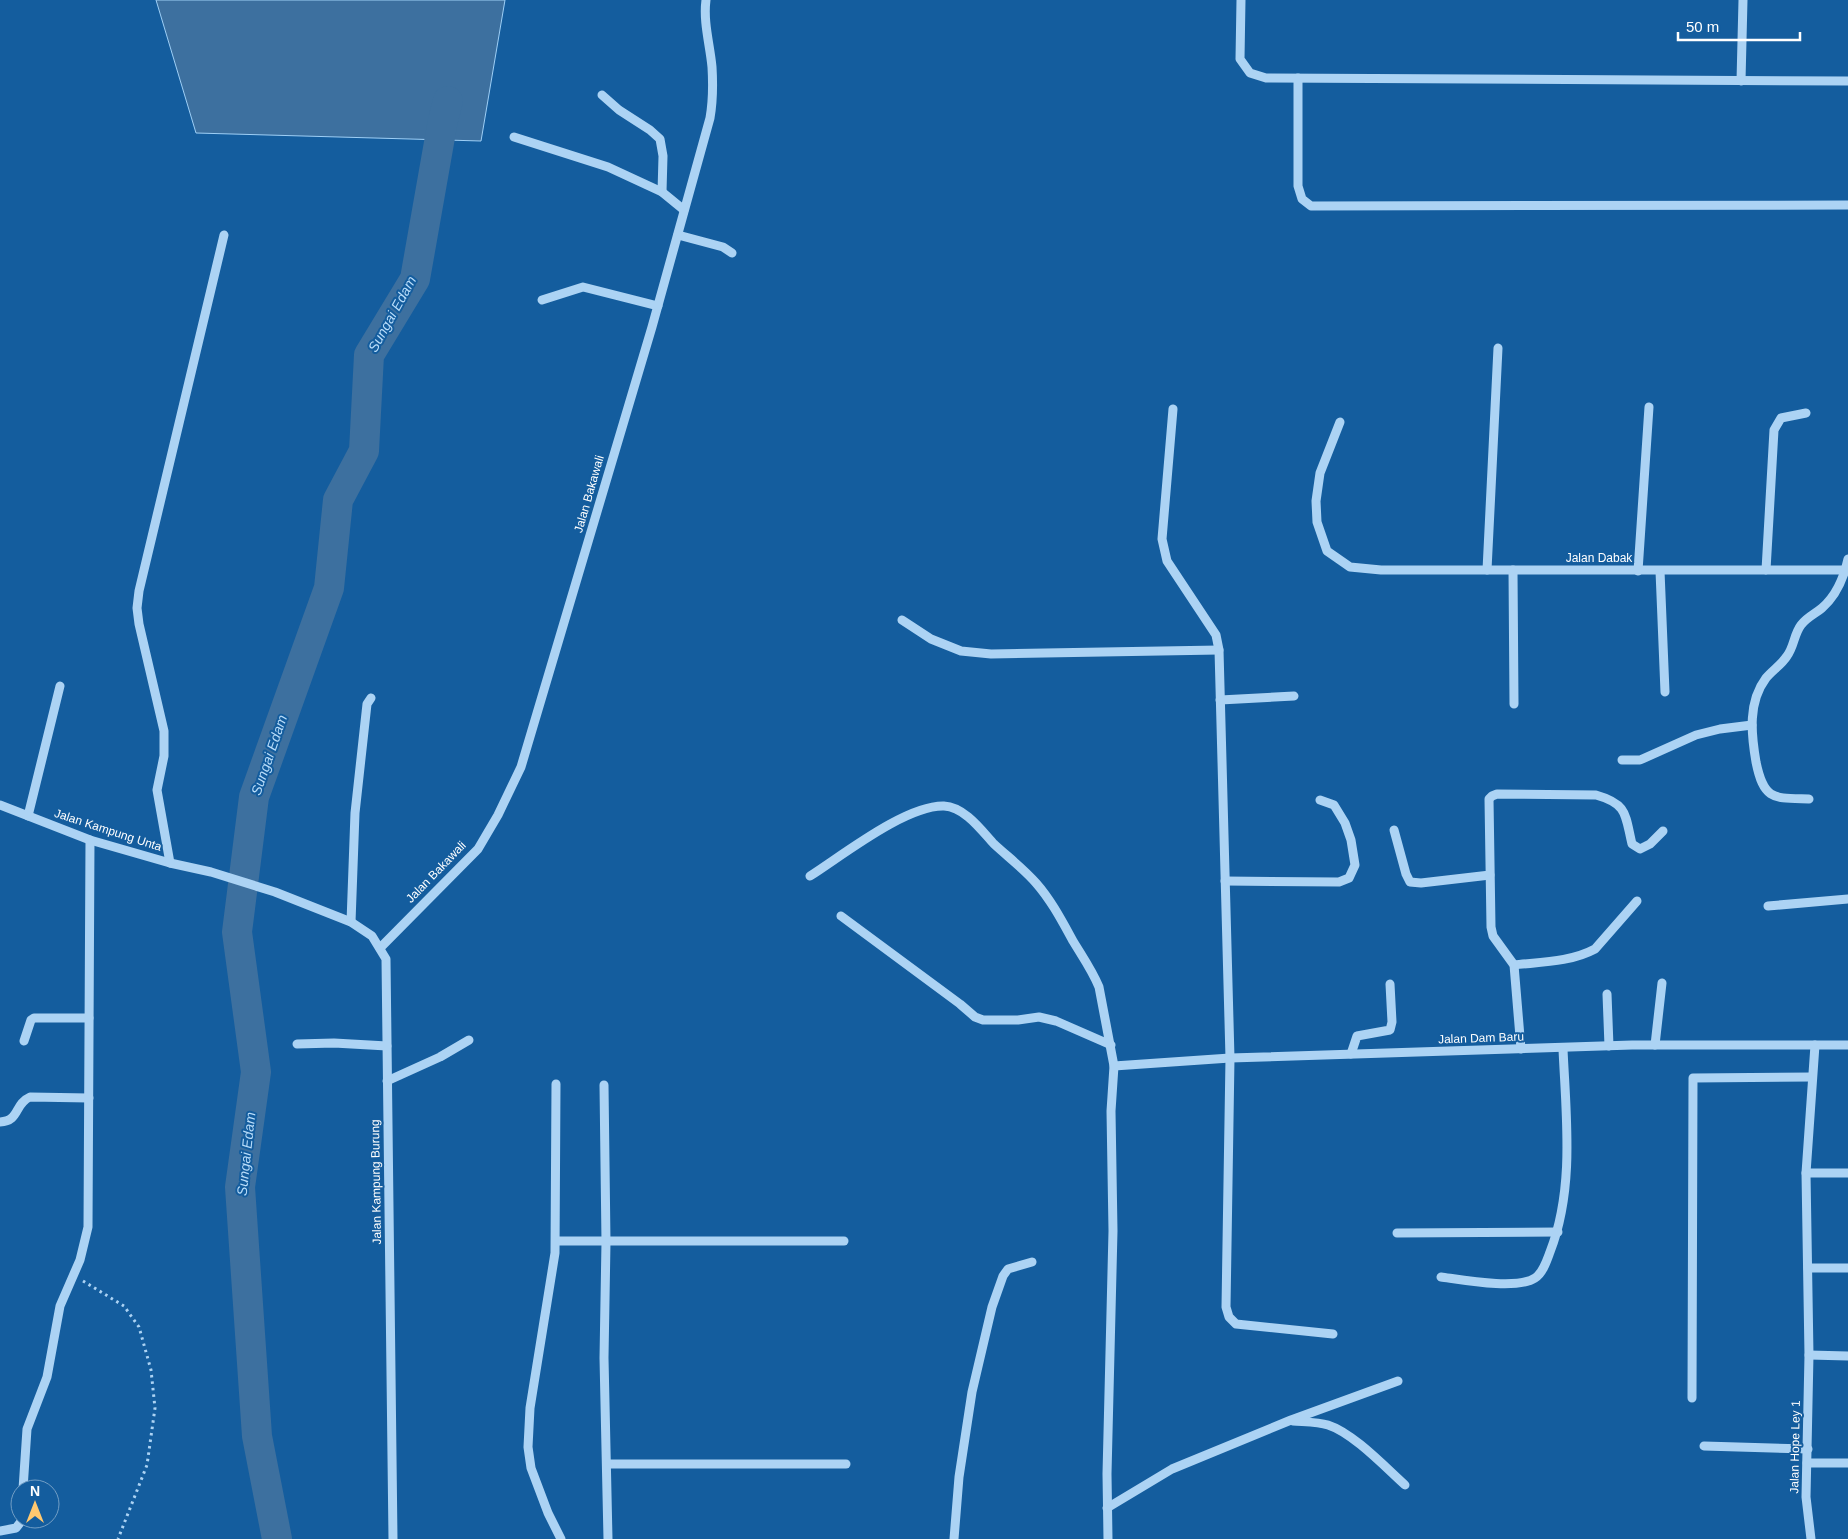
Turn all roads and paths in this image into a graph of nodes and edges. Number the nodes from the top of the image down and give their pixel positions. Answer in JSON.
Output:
{"nodes":[{"id":1,"x":706,"y":0,"type":"edge"},
{"id":2,"x":1241,"y":0,"type":"edge"},
{"id":3,"x":1743,"y":0,"type":"edge"},
{"id":4,"x":1298,"y":78,"type":"junction"},
{"id":5,"x":1741,"y":81,"type":"junction"},
{"id":6,"x":1848,"y":81,"type":"edge"},
{"id":7,"x":602,"y":95,"type":"dead end"},
{"id":8,"x":514,"y":137,"type":"dead end"},
{"id":9,"x":662,"y":192,"type":"junction"},
{"id":10,"x":1848,"y":205,"type":"edge"},
{"id":11,"x":684,"y":210,"type":"junction"},
{"id":12,"x":678,"y":235,"type":"junction"},
{"id":13,"x":224,"y":236,"type":"dead end"},
{"id":14,"x":732,"y":253,"type":"dead end"},
{"id":15,"x":542,"y":300,"type":"dead end"},
{"id":16,"x":658,"y":306,"type":"junction"},
{"id":17,"x":1498,"y":348,"type":"dead end"},
{"id":18,"x":1649,"y":407,"type":"dead end"},
{"id":19,"x":1173,"y":409,"type":"dead end"},
{"id":20,"x":1806,"y":413,"type":"dead end"},
{"id":21,"x":1340,"y":422,"type":"dead end"},
{"id":22,"x":1848,"y":559,"type":"edge"},
{"id":23,"x":1487,"y":570,"type":"junction"},
{"id":24,"x":1513,"y":570,"type":"junction"},
{"id":25,"x":1766,"y":570,"type":"junction"},
{"id":26,"x":1847,"y":570,"type":"edge"},
{"id":27,"x":1638,"y":571,"type":"junction"},
{"id":28,"x":1660,"y":571,"type":"junction"},
{"id":29,"x":902,"y":620,"type":"dead end"},
{"id":30,"x":1219,"y":650,"type":"junction"},
{"id":31,"x":60,"y":686,"type":"dead end"},
{"id":32,"x":1665,"y":692,"type":"dead end"},
{"id":33,"x":1294,"y":696,"type":"dead end"},
{"id":34,"x":371,"y":698,"type":"dead end"},
{"id":35,"x":1220,"y":700,"type":"junction"},
{"id":36,"x":1514,"y":704,"type":"dead end"},
{"id":37,"x":1752,"y":725,"type":"junction"},
{"id":38,"x":1622,"y":760,"type":"dead end"},
{"id":39,"x":1809,"y":799,"type":"dead end"},
{"id":40,"x":1320,"y":800,"type":"dead end"},
{"id":41,"x":0,"y":805,"type":"edge"},
{"id":42,"x":28,"y":816,"type":"junction"},
{"id":43,"x":1394,"y":830,"type":"dead end"},
{"id":44,"x":1663,"y":831,"type":"dead end"},
{"id":45,"x":90,"y":840,"type":"junction"},
{"id":46,"x":170,"y":863,"type":"junction"},
{"id":47,"x":1490,"y":875,"type":"junction"},
{"id":48,"x":810,"y":876,"type":"dead end"},
{"id":49,"x":1225,"y":880,"type":"junction"},
{"id":50,"x":275,"y":892,"type":"joint"},
{"id":51,"x":1848,"y":899,"type":"edge"},
{"id":52,"x":1637,"y":901,"type":"dead end"},
{"id":53,"x":1768,"y":906,"type":"dead end"},
{"id":54,"x":841,"y":916,"type":"dead end"},
{"id":55,"x":351,"y":922,"type":"junction"},
{"id":56,"x":380,"y":948,"type":"junction"},
{"id":57,"x":1514,"y":965,"type":"junction"},
{"id":58,"x":1662,"y":983,"type":"dead end"},
{"id":59,"x":1390,"y":984,"type":"dead end"},
{"id":60,"x":1607,"y":994,"type":"dead end"},
{"id":61,"x":89,"y":1018,"type":"junction"},
{"id":62,"x":469,"y":1040,"type":"dead end"},
{"id":63,"x":24,"y":1042,"type":"dead end"},
{"id":64,"x":297,"y":1044,"type":"dead end"},
{"id":65,"x":1111,"y":1045,"type":"junction"},
{"id":66,"x":1654,"y":1045,"type":"junction"},
{"id":67,"x":1815,"y":1045,"type":"junction"},
{"id":68,"x":1848,"y":1045,"type":"edge"},
{"id":69,"x":387,"y":1046,"type":"junction"},
{"id":70,"x":1609,"y":1046,"type":"junction"},
{"id":71,"x":1563,"y":1048,"type":"junction"},
{"id":72,"x":1522,"y":1049,"type":"junction"},
{"id":73,"x":1351,"y":1054,"type":"junction"},
{"id":74,"x":1230,"y":1058,"type":"junction"},
{"id":75,"x":1114,"y":1066,"type":"junction"},
{"id":76,"x":1812,"y":1077,"type":"junction"},
{"id":77,"x":388,"y":1081,"type":"junction"},
{"id":78,"x":556,"y":1084,"type":"dead end"},
{"id":79,"x":604,"y":1085,"type":"dead end"},
{"id":80,"x":89,"y":1098,"type":"junction"},
{"id":81,"x":0,"y":1122,"type":"edge"},
{"id":82,"x":1806,"y":1173,"type":"junction"},
{"id":83,"x":1848,"y":1173,"type":"edge"},
{"id":84,"x":1558,"y":1232,"type":"junction"},
{"id":85,"x":1397,"y":1233,"type":"dead end"},
{"id":86,"x":844,"y":1241,"type":"dead end"},
{"id":87,"x":556,"y":1242,"type":"junction"},
{"id":88,"x":606,"y":1242,"type":"junction"},
{"id":89,"x":1032,"y":1262,"type":"dead end"},
{"id":90,"x":1808,"y":1268,"type":"junction"},
{"id":91,"x":1848,"y":1268,"type":"edge"},
{"id":92,"x":73,"y":1275,"type":"junction"},
{"id":93,"x":1441,"y":1277,"type":"dead end"},
{"id":94,"x":1333,"y":1334,"type":"dead end"},
{"id":95,"x":1809,"y":1355,"type":"junction"},
{"id":96,"x":1848,"y":1356,"type":"edge"},
{"id":97,"x":1398,"y":1381,"type":"dead end"},
{"id":98,"x":1692,"y":1398,"type":"dead end"},
{"id":99,"x":1291,"y":1420,"type":"junction"},
{"id":100,"x":1704,"y":1446,"type":"dead end"},
{"id":101,"x":1808,"y":1448,"type":"junction"},
{"id":102,"x":1807,"y":1463,"type":"junction"},
{"id":103,"x":1848,"y":1463,"type":"edge"},
{"id":104,"x":606,"y":1464,"type":"junction"},
{"id":105,"x":846,"y":1464,"type":"dead end"},
{"id":106,"x":24,"y":1479,"type":"edge"},
{"id":107,"x":1405,"y":1485,"type":"dead end"},
{"id":108,"x":1107,"y":1508,"type":"junction"},
{"id":109,"x":118,"y":1539,"type":"edge"},
{"id":110,"x":393,"y":1539,"type":"edge"},
{"id":111,"x":561,"y":1539,"type":"edge"},
{"id":112,"x":608,"y":1539,"type":"edge"},
{"id":113,"x":954,"y":1539,"type":"edge"},
{"id":114,"x":1108,"y":1539,"type":"edge"},
{"id":115,"x":1811,"y":1539,"type":"edge"}],
"edges":[{"from":1,"to":11,"type":"street","name":"Jalan Bakawali"},
{"from":2,"to":4,"type":"street"},
{"from":3,"to":5,"type":"street"},
{"from":4,"to":5,"type":"street"},
{"from":4,"to":10,"type":"street"},
{"from":5,"to":6,"type":"street"},
{"from":7,"to":9,"type":"street"},
{"from":8,"to":9,"type":"street"},
{"from":9,"to":11,"type":"street"},
{"from":11,"to":12,"type":"street","name":"Jalan Bakawali"},
{"from":12,"to":14,"type":"street"},
{"from":12,"to":16,"type":"street","name":"Jalan Bakawali"},
{"from":13,"to":46,"type":"street"},
{"from":15,"to":16,"type":"street"},
{"from":16,"to":56,"type":"street","name":"Jalan Bakawali"},
{"from":17,"to":23,"type":"street"},
{"from":18,"to":27,"type":"street"},
{"from":19,"to":30,"type":"street"},
{"from":20,"to":25,"type":"street"},
{"from":21,"to":23,"type":"street","name":"Jalan Dabak"},
{"from":22,"to":26,"type":"street"},
{"from":23,"to":24,"type":"street","name":"Jalan Dabak"},
{"from":24,"to":27,"type":"street","name":"Jalan Dabak"},
{"from":24,"to":36,"type":"street"},
{"from":25,"to":26,"type":"street","name":"Jalan Dabak"},
{"from":25,"to":28,"type":"street","name":"Jalan Dabak"},
{"from":26,"to":37,"type":"street"},
{"from":27,"to":28,"type":"street","name":"Jalan Dabak"},
{"from":28,"to":32,"type":"street"},
{"from":29,"to":30,"type":"street"},
{"from":30,"to":35,"type":"street"},
{"from":31,"to":42,"type":"street"},
{"from":33,"to":35,"type":"street"},
{"from":34,"to":55,"type":"street"},
{"from":35,"to":49,"type":"street"},
{"from":37,"to":38,"type":"street"},
{"from":37,"to":39,"type":"street"},
{"from":40,"to":49,"type":"street"},
{"from":41,"to":42,"type":"street","name":"Jalan Kampung Unta"},
{"from":42,"to":45,"type":"street","name":"Jalan Kampung Unta"},
{"from":43,"to":47,"type":"street"},
{"from":44,"to":47,"type":"street"},
{"from":45,"to":46,"type":"street","name":"Jalan Kampung Unta"},
{"from":45,"to":61,"type":"street"},
{"from":46,"to":50,"type":"street","name":"Jalan Kampung Unta"},
{"from":47,"to":57,"type":"street"},
{"from":48,"to":65,"type":"street"},
{"from":49,"to":74,"type":"street"},
{"from":50,"to":55,"type":"street","name":"Jalan Kampung Burung"},
{"from":51,"to":53,"type":"street"},
{"from":52,"to":57,"type":"street"},
{"from":54,"to":65,"type":"street"},
{"from":55,"to":56,"type":"street","name":"Jalan Kampung Burung"},
{"from":56,"to":69,"type":"street","name":"Jalan Kampung Burung"},
{"from":57,"to":72,"type":"street"},
{"from":58,"to":66,"type":"street"},
{"from":59,"to":73,"type":"street"},
{"from":60,"to":70,"type":"street"},
{"from":61,"to":63,"type":"street"},
{"from":61,"to":80,"type":"street"},
{"from":62,"to":77,"type":"street"},
{"from":64,"to":69,"type":"street"},
{"from":65,"to":75,"type":"street"},
{"from":66,"to":67,"type":"street","name":"Jalan Dam Baru"},
{"from":66,"to":70,"type":"street","name":"Jalan Dam Baru"},
{"from":67,"to":68,"type":"street","name":"Jalan Dam Baru"},
{"from":67,"to":76,"type":"street","name":"Jalan Hope Ley 1"},
{"from":69,"to":77,"type":"street","name":"Jalan Kampung Burung"},
{"from":70,"to":71,"type":"street","name":"Jalan Dam Baru"},
{"from":71,"to":72,"type":"street","name":"Jalan Dam Baru"},
{"from":71,"to":84,"type":"street"},
{"from":72,"to":73,"type":"street","name":"Jalan Dam Baru"},
{"from":73,"to":74,"type":"street","name":"Jalan Dam Baru"},
{"from":74,"to":75,"type":"street","name":"Jalan Dam Baru"},
{"from":74,"to":94,"type":"street"},
{"from":75,"to":108,"type":"street"},
{"from":76,"to":82,"type":"street","name":"Jalan Hope Ley 1"},
{"from":76,"to":98,"type":"street"},
{"from":77,"to":110,"type":"street","name":"Jalan Kampung Burung"},
{"from":78,"to":87,"type":"street"},
{"from":79,"to":88,"type":"street"},
{"from":80,"to":81,"type":"street"},
{"from":80,"to":92,"type":"street"},
{"from":82,"to":83,"type":"street"},
{"from":82,"to":90,"type":"street","name":"Jalan Hope Ley 1"},
{"from":84,"to":85,"type":"street"},
{"from":84,"to":93,"type":"street"},
{"from":86,"to":88,"type":"street"},
{"from":87,"to":88,"type":"street"},
{"from":87,"to":111,"type":"street"},
{"from":88,"to":104,"type":"street"},
{"from":89,"to":113,"type":"street"},
{"from":90,"to":91,"type":"street"},
{"from":90,"to":95,"type":"street","name":"Jalan Hope Ley 1"},
{"from":92,"to":106,"type":"street"},
{"from":92,"to":109,"type":"path"},
{"from":95,"to":96,"type":"street"},
{"from":95,"to":101,"type":"street","name":"Jalan Hope Ley 1"},
{"from":97,"to":99,"type":"street"},
{"from":99,"to":107,"type":"street"},
{"from":99,"to":108,"type":"street"},
{"from":100,"to":101,"type":"street"},
{"from":101,"to":102,"type":"street","name":"Jalan Hope Ley 1"},
{"from":102,"to":103,"type":"street"},
{"from":102,"to":115,"type":"street","name":"Jalan Hope Ley 1"},
{"from":104,"to":105,"type":"street"},
{"from":104,"to":112,"type":"street"},
{"from":108,"to":114,"type":"street"}]}
